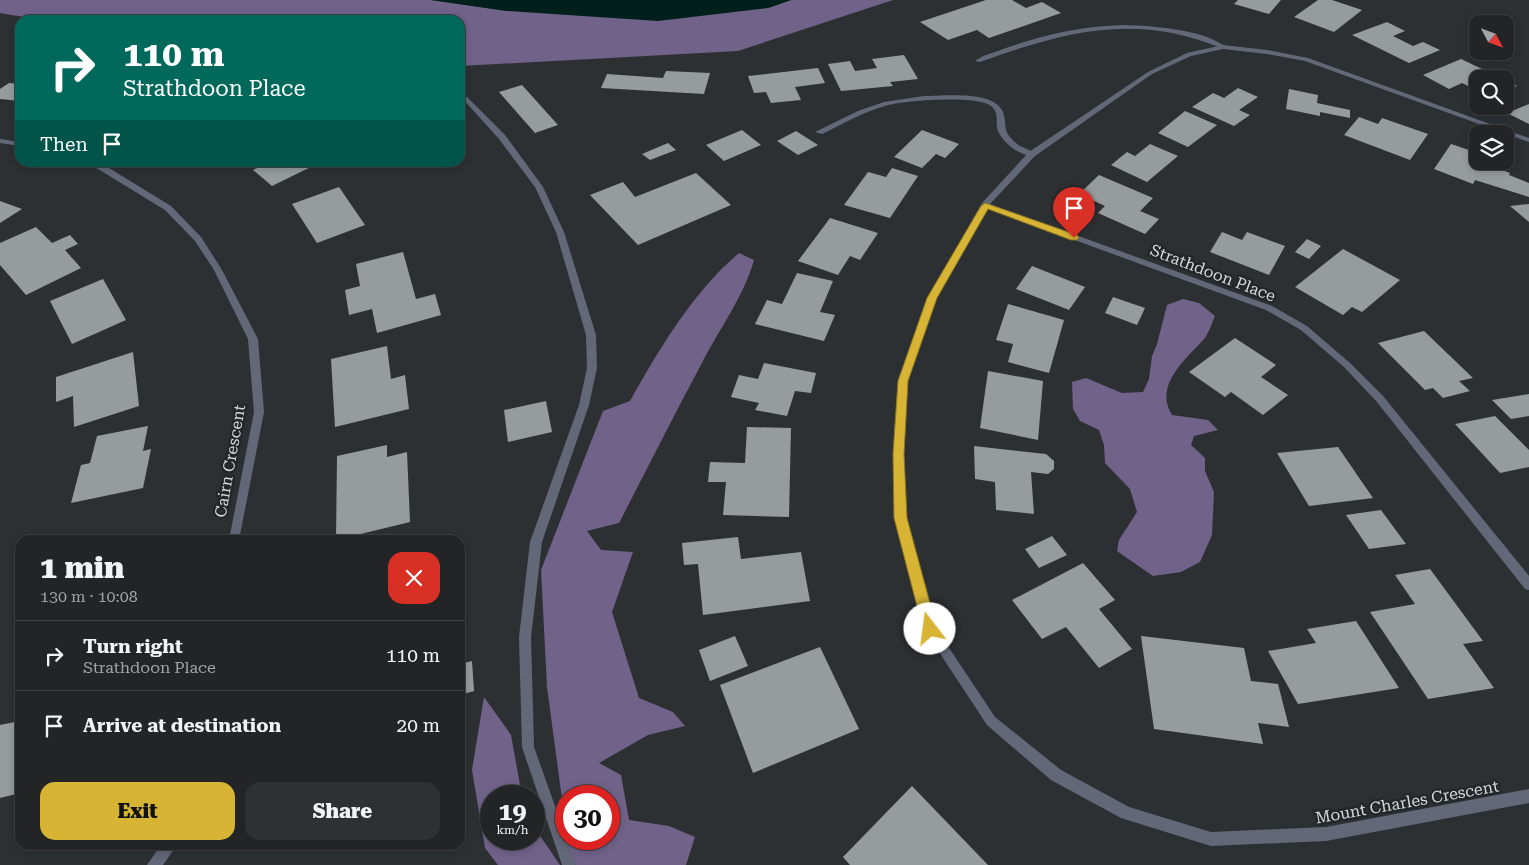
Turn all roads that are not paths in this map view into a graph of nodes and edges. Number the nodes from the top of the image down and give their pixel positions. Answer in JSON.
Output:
{"nodes":[{"id":1,"x":1223,"y":47,"type":"junction"},
{"id":2,"x":978,"y":61,"type":"dead end"},
{"id":3,"x":465,"y":98,"type":"dead end"},
{"id":4,"x":819,"y":132,"type":"dead end"},
{"id":5,"x":1529,"y":140,"type":"edge"},
{"id":6,"x":0,"y":141,"type":"edge"},
{"id":7,"x":15,"y":143,"type":"edge"},
{"id":8,"x":1032,"y":154,"type":"junction"},
{"id":9,"x":101,"y":167,"type":"edge"},
{"id":10,"x":985,"y":206,"type":"junction"},
{"id":11,"x":235,"y":535,"type":"edge"},
{"id":12,"x":1529,"y":585,"type":"edge"},
{"id":13,"x":1529,"y":796,"type":"edge"},
{"id":14,"x":166,"y":850,"type":"edge"},
{"id":15,"x":154,"y":865,"type":"edge"},
{"id":16,"x":569,"y":865,"type":"edge"}],
"edges":[{"from":1,"to":2,"type":"street"},
{"from":1,"to":5,"type":"street","name":"Mount Charles Crescent"},
{"from":1,"to":8,"type":"street","name":"Mount Charles Crescent"},
{"from":3,"to":16,"type":"street"},
{"from":4,"to":8,"type":"street"},
{"from":6,"to":7,"type":"street"},
{"from":8,"to":10,"type":"street","name":"Mount Charles Crescent"},
{"from":9,"to":11,"type":"street","name":"Cairn Crescent"},
{"from":10,"to":12,"type":"street","name":"Strathdoon Place"},
{"from":10,"to":13,"type":"street","name":"Mount Charles Crescent"},
{"from":14,"to":15,"type":"street"}]}
